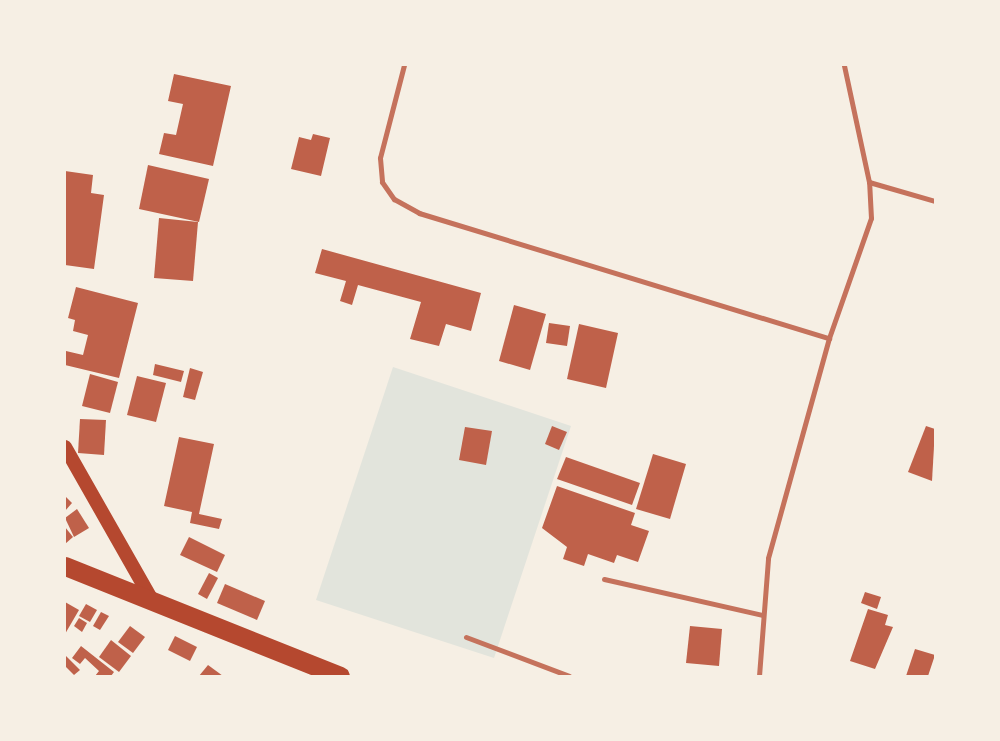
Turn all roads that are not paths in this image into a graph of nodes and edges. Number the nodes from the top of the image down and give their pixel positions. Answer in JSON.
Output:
{"nodes":[{"id":1,"x":404,"y":65,"type":"edge"},
{"id":2,"x":844,"y":65,"type":"edge"},
{"id":3,"x":869,"y":182,"type":"junction"},
{"id":4,"x":935,"y":201,"type":"edge"},
{"id":5,"x":829,"y":338,"type":"junction"},
{"id":6,"x":65,"y":447,"type":"edge"},
{"id":7,"x":65,"y":566,"type":"edge"},
{"id":8,"x":604,"y":579,"type":"dead end"},
{"id":9,"x":153,"y":602,"type":"junction"},
{"id":10,"x":762,"y":615,"type":"junction"},
{"id":11,"x":466,"y":637,"type":"dead end"},
{"id":12,"x":340,"y":676,"type":"edge"},
{"id":13,"x":569,"y":676,"type":"edge"},
{"id":14,"x":759,"y":676,"type":"edge"}],
"edges":[{"from":1,"to":5,"type":"lane"},
{"from":2,"to":3,"type":"lane"},
{"from":3,"to":4,"type":"lane"},
{"from":3,"to":5,"type":"lane"},
{"from":5,"to":10,"type":"lane"},
{"from":6,"to":9,"type":"main road"},
{"from":7,"to":9,"type":"highway"},
{"from":8,"to":10,"type":"lane"},
{"from":9,"to":12,"type":"highway"},
{"from":10,"to":14,"type":"lane"},
{"from":11,"to":13,"type":"lane"}]}
